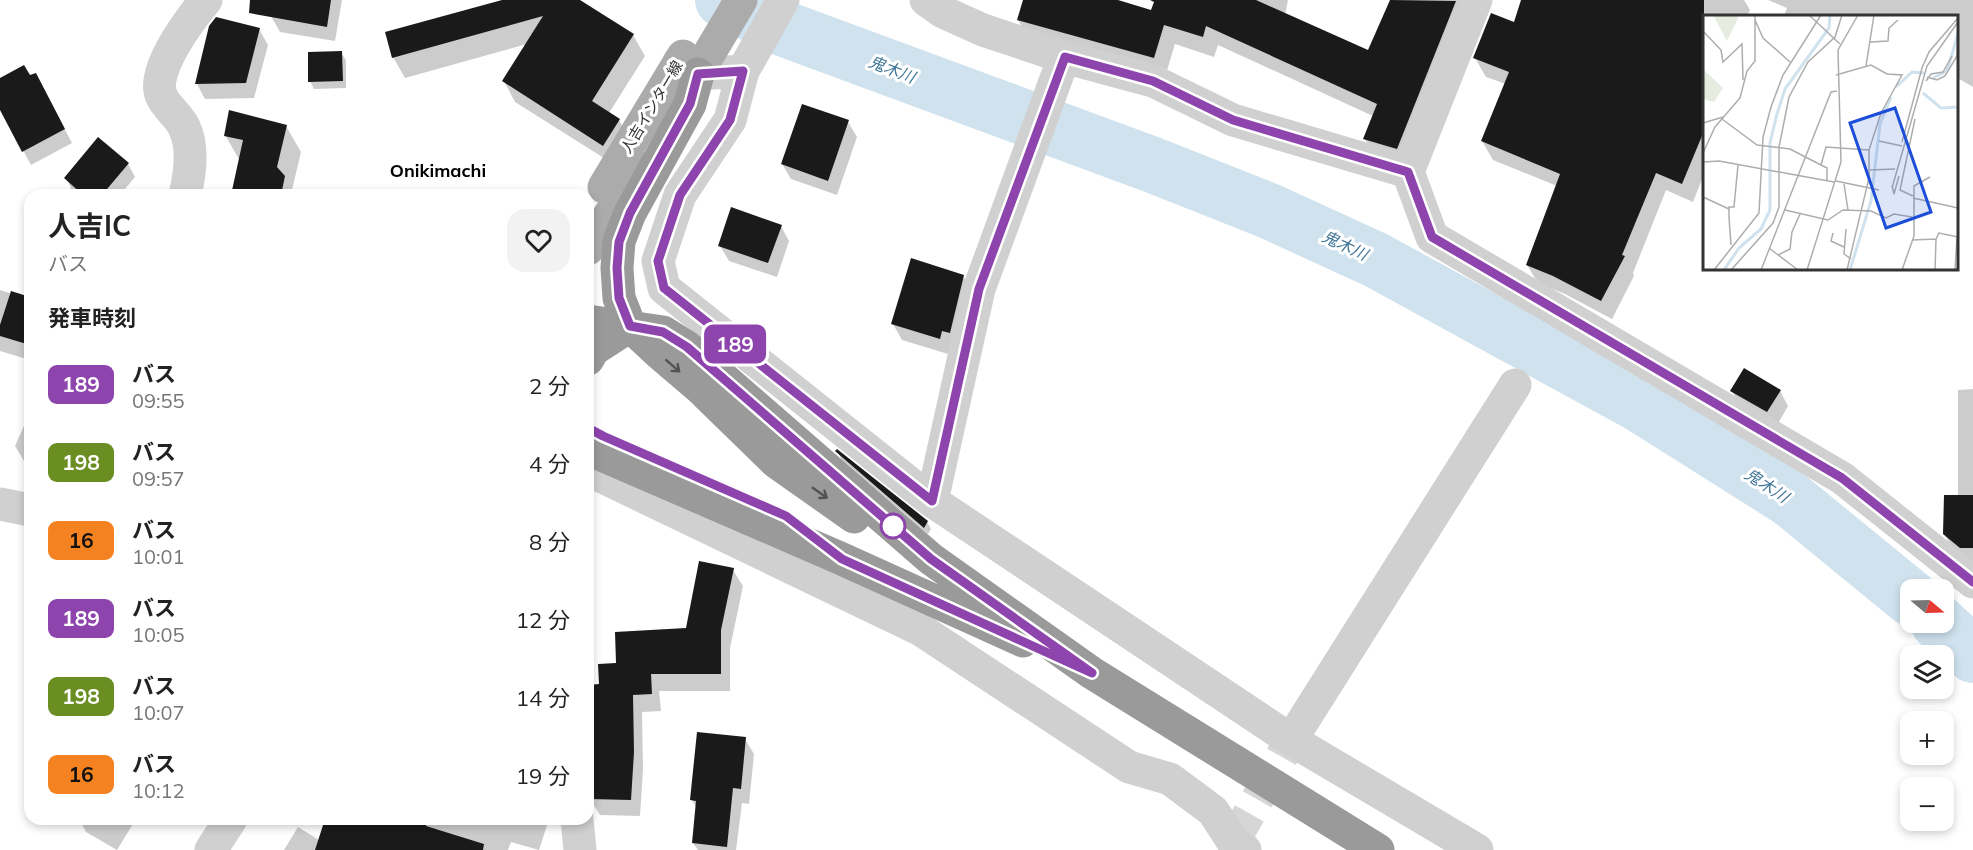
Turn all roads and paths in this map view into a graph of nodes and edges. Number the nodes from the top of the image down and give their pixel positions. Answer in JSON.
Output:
{"nodes":[{"id":1,"x":206,"y":0,"type":"edge"},
{"id":2,"x":715,"y":0,"type":"edge"},
{"id":3,"x":741,"y":0,"type":"edge"},
{"id":4,"x":926,"y":0,"type":"edge"},
{"id":5,"x":1476,"y":0,"type":"edge"},
{"id":6,"x":782,"y":2,"type":"edge"},
{"id":7,"x":697,"y":54,"type":"junction"},
{"id":8,"x":1065,"y":57,"type":"junction"},
{"id":9,"x":743,"y":71,"type":"junction"},
{"id":10,"x":1408,"y":172,"type":"junction"},
{"id":11,"x":186,"y":189,"type":"edge"},
{"id":12,"x":594,"y":204,"type":"edge"},
{"id":13,"x":594,"y":238,"type":"edge"},
{"id":14,"x":594,"y":322,"type":"edge"},
{"id":15,"x":630,"y":326,"type":"junction"},
{"id":16,"x":594,"y":349,"type":"edge"},
{"id":17,"x":1515,"y":385,"type":"dead end"},
{"id":18,"x":594,"y":431,"type":"edge"},
{"id":19,"x":594,"y":453,"type":"edge"},
{"id":20,"x":594,"y":473,"type":"edge"},
{"id":21,"x":932,"y":501,"type":"junction"},
{"id":22,"x":842,"y":559,"type":"junction"},
{"id":23,"x":1973,"y":582,"type":"edge"},
{"id":24,"x":1092,"y":673,"type":"junction"},
{"id":25,"x":1291,"y":740,"type":"junction"},
{"id":26,"x":227,"y":825,"type":"edge"},
{"id":27,"x":578,"y":825,"type":"edge"},
{"id":28,"x":211,"y":850,"type":"edge"},
{"id":29,"x":580,"y":850,"type":"edge"},
{"id":30,"x":1245,"y":850,"type":"edge"},
{"id":31,"x":1378,"y":850,"type":"edge"},
{"id":32,"x":1477,"y":850,"type":"edge"}],
"edges":[{"from":1,"to":11,"type":"street"},
{"from":2,"to":7,"type":"main road","name":"人吉インター線"},
{"from":3,"to":7,"type":"main road","name":"人吉インター線"},
{"from":4,"to":8,"type":"street"},
{"from":5,"to":10,"type":"street"},
{"from":6,"to":9,"type":"street"},
{"from":7,"to":9,"type":"street"},
{"from":7,"to":12,"type":"main road","name":"人吉インター線"},
{"from":7,"to":13,"type":"main road","name":"人吉インター線"},
{"from":7,"to":15,"type":"highway"},
{"from":8,"to":10,"type":"street"},
{"from":8,"to":21,"type":"street"},
{"from":9,"to":21,"type":"street"},
{"from":10,"to":23,"type":"street"},
{"from":14,"to":15,"type":"highway"},
{"from":15,"to":16,"type":"highway"},
{"from":15,"to":24,"type":"highway","one_way":true},
{"from":17,"to":25,"type":"street"},
{"from":18,"to":22,"type":"highway"},
{"from":19,"to":22,"type":"highway"},
{"from":20,"to":30,"type":"street"},
{"from":21,"to":25,"type":"street"},
{"from":22,"to":24,"type":"highway"},
{"from":24,"to":31,"type":"highway"},
{"from":25,"to":32,"type":"street"},
{"from":26,"to":28,"type":"street"},
{"from":27,"to":29,"type":"street"}]}
